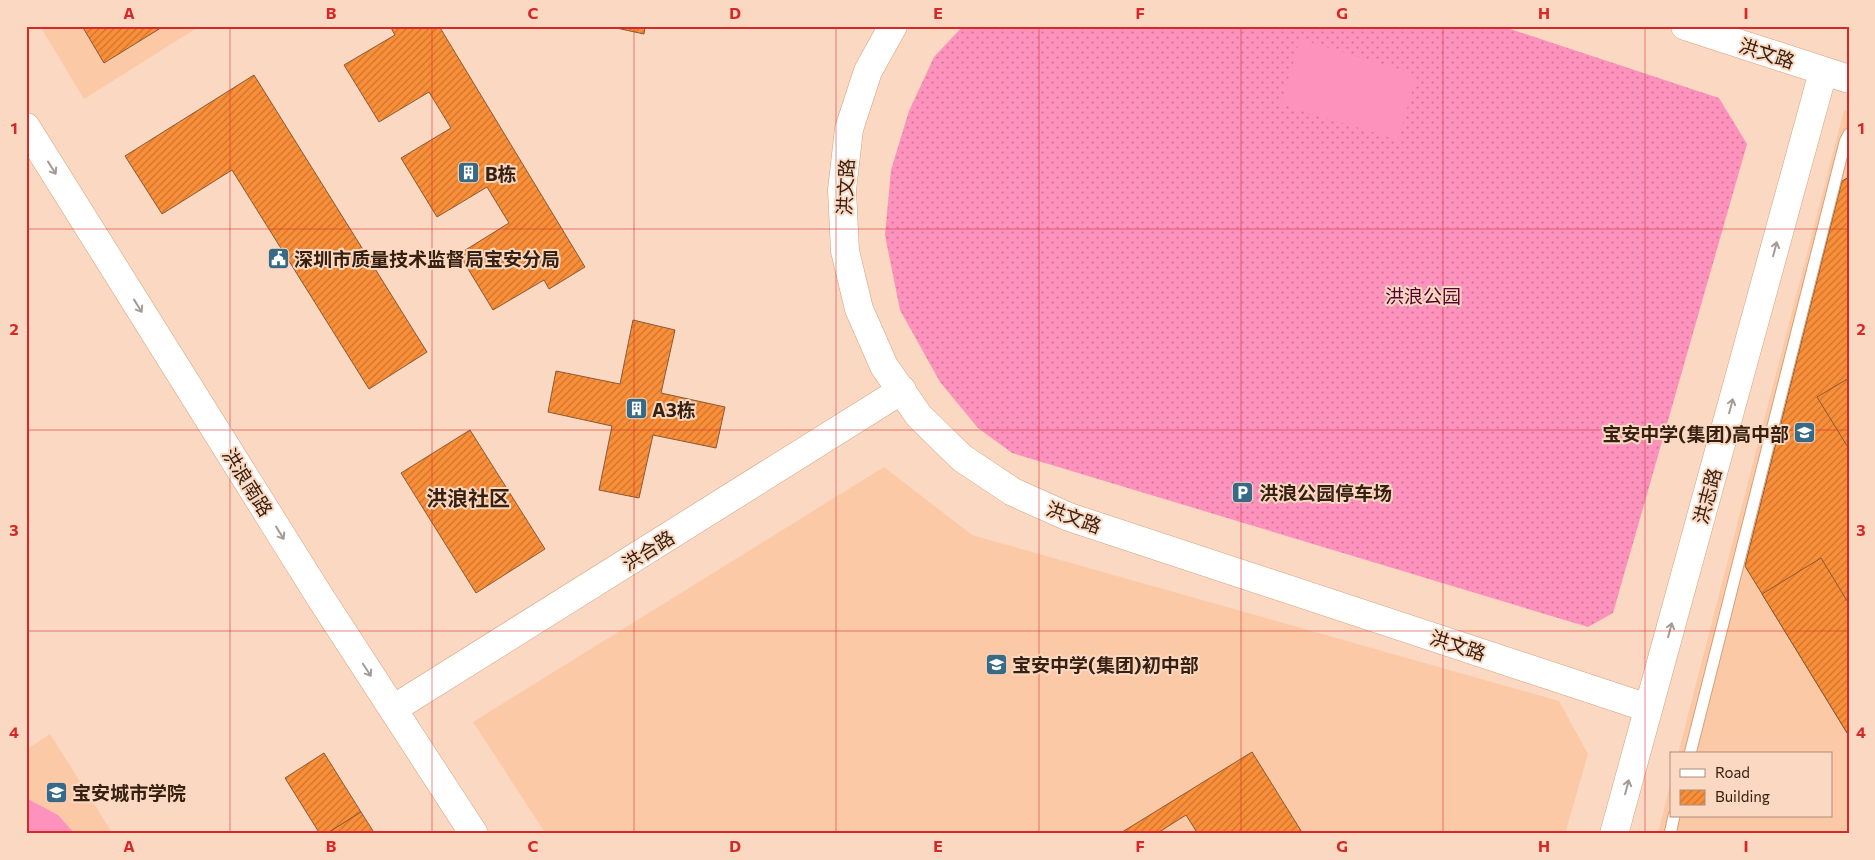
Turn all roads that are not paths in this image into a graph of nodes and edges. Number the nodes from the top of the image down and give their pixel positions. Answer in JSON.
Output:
{"nodes":[{"id":1,"x":893,"y":26,"type":"edge"},
{"id":2,"x":1685,"y":26,"type":"edge"},
{"id":3,"x":1836,"y":76,"type":"edge"},
{"id":4,"x":26,"y":127,"type":"edge"},
{"id":5,"x":1849,"y":134,"type":"edge"},
{"id":6,"x":902,"y":390,"type":"junction"},
{"id":7,"x":1648,"y":708,"type":"junction"},
{"id":8,"x":393,"y":709,"type":"junction"},
{"id":9,"x":1691,"y":752,"type":"edge"},
{"id":10,"x":1674,"y":818,"type":"edge"},
{"id":11,"x":474,"y":834,"type":"edge"},
{"id":12,"x":1614,"y":834,"type":"edge"},
{"id":13,"x":1670,"y":834,"type":"edge"}],
"edges":[{"from":1,"to":6,"type":"street","name":"洪文路"},
{"from":2,"to":3,"type":"street","name":"洪文路"},
{"from":7,"to":3,"type":"street","name":"洪志路","one_way":true},
{"from":4,"to":8,"type":"street","name":"洪浪南路","one_way":true},
{"from":5,"to":9,"type":"lane"},
{"from":6,"to":7,"type":"street","name":"洪文路"},
{"from":6,"to":8,"type":"street","name":"洪合路"},
{"from":12,"to":7,"type":"street","name":"洪志路","one_way":true},
{"from":8,"to":11,"type":"street","name":"洪浪南路"},
{"from":10,"to":13,"type":"lane"}]}
